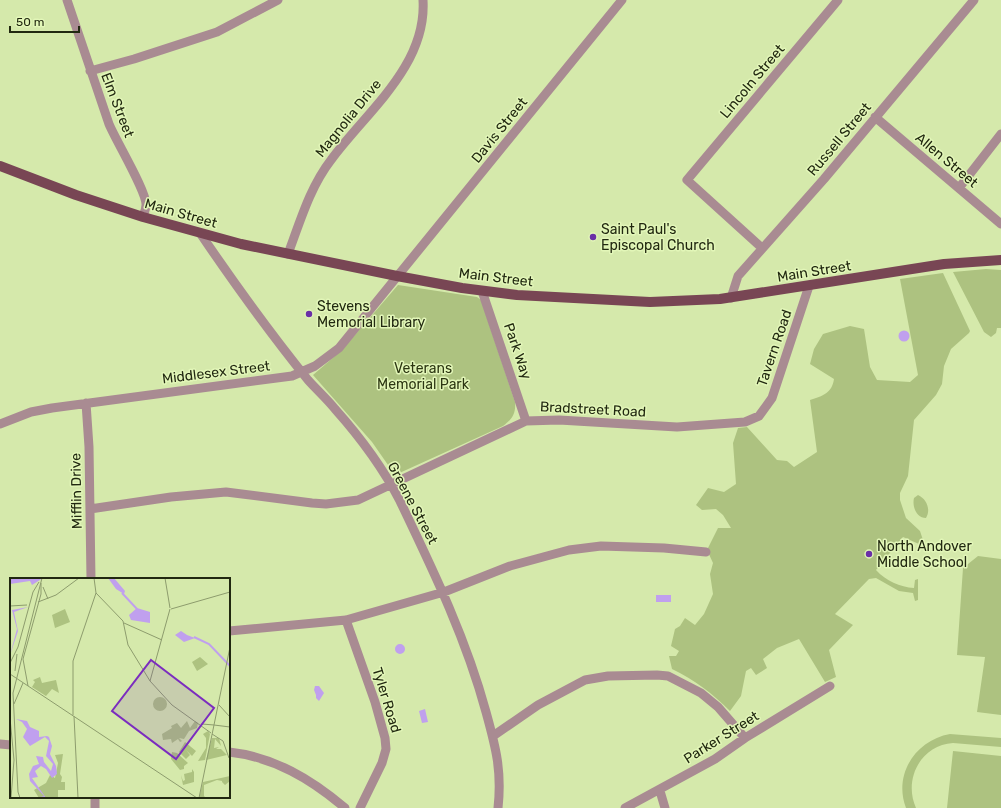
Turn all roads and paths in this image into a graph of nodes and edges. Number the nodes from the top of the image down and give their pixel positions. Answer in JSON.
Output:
{"nodes":[{"id":1,"x":67,"y":0,"type":"edge"},
{"id":2,"x":278,"y":0,"type":"edge"},
{"id":3,"x":423,"y":0,"type":"edge"},
{"id":4,"x":622,"y":0,"type":"edge"},
{"id":5,"x":838,"y":0,"type":"edge"},
{"id":6,"x":974,"y":0,"type":"edge"},
{"id":7,"x":90,"y":70,"type":"junction"},
{"id":8,"x":875,"y":117,"type":"junction"},
{"id":9,"x":1001,"y":134,"type":"edge"},
{"id":10,"x":0,"y":166,"type":"edge"},
{"id":11,"x":959,"y":188,"type":"junction"},
{"id":12,"x":143,"y":217,"type":"junction"},
{"id":13,"x":1001,"y":224,"type":"edge"},
{"id":14,"x":200,"y":233,"type":"junction"},
{"id":15,"x":762,"y":248,"type":"junction"},
{"id":16,"x":288,"y":254,"type":"junction"},
{"id":17,"x":999,"y":258,"type":"edge"},
{"id":18,"x":397,"y":276,"type":"junction"},
{"id":19,"x":809,"y":286,"type":"junction"},
{"id":20,"x":482,"y":291,"type":"junction"},
{"id":21,"x":731,"y":298,"type":"junction"},
{"id":22,"x":302,"y":372,"type":"junction"},
{"id":23,"x":86,"y":403,"type":"junction"},
{"id":24,"x":759,"y":416,"type":"joint"},
{"id":25,"x":526,"y":421,"type":"junction"},
{"id":26,"x":0,"y":423,"type":"edge"},
{"id":27,"x":391,"y":484,"type":"junction"},
{"id":28,"x":90,"y":508,"type":"junction"},
{"id":29,"x":706,"y":552,"type":"dead end"},
{"id":30,"x":91,"y":578,"type":"edge"},
{"id":31,"x":444,"y":592,"type":"junction"},
{"id":32,"x":346,"y":620,"type":"junction"},
{"id":33,"x":230,"y":631,"type":"edge"},
{"id":34,"x":830,"y":686,"type":"dead end"},
{"id":35,"x":493,"y":736,"type":"junction"},
{"id":36,"x":745,"y":738,"type":"junction"},
{"id":37,"x":0,"y":744,"type":"edge"},
{"id":38,"x":10,"y":745,"type":"edge"},
{"id":39,"x":230,"y":752,"type":"edge"},
{"id":40,"x":660,"y":791,"type":"junction"},
{"id":41,"x":345,"y":808,"type":"edge"},
{"id":42,"x":360,"y":808,"type":"edge"},
{"id":43,"x":498,"y":808,"type":"edge"},
{"id":44,"x":626,"y":808,"type":"edge"},
{"id":45,"x":665,"y":808,"type":"edge"}],
"edges":[{"from":1,"to":7,"type":"street","name":"Elm Street"},
{"from":2,"to":7,"type":"street"},
{"from":3,"to":16,"type":"street","name":"Magnolia Drive"},
{"from":4,"to":18,"type":"street","name":"Davis Street"},
{"from":5,"to":15,"type":"street","name":"Lincoln Street"},
{"from":6,"to":8,"type":"street","name":"Russell Street"},
{"from":7,"to":12,"type":"street","name":"Elm Street"},
{"from":8,"to":11,"type":"street","name":"Allen Street"},
{"from":8,"to":15,"type":"street","name":"Russell Street"},
{"from":9,"to":11,"type":"street"},
{"from":10,"to":12,"type":"main road","name":"Main Street"},
{"from":11,"to":13,"type":"street","name":"Allen Street"},
{"from":12,"to":14,"type":"main road","name":"Main Street"},
{"from":14,"to":16,"type":"main road","name":"Main Street"},
{"from":14,"to":22,"type":"street","name":"Greene Street"},
{"from":15,"to":21,"type":"street","name":"Russell Street"},
{"from":16,"to":18,"type":"main road","name":"Main Street"},
{"from":17,"to":19,"type":"main road","name":"Main Street"},
{"from":18,"to":20,"type":"main road","name":"Main Street"},
{"from":18,"to":22,"type":"street","name":"Middlesex Street"},
{"from":19,"to":21,"type":"main road","name":"Main Street"},
{"from":19,"to":24,"type":"street","name":"Tavern Road"},
{"from":20,"to":21,"type":"main road","name":"Main Street"},
{"from":20,"to":25,"type":"street","name":"Park Way"},
{"from":22,"to":23,"type":"street","name":"Middlesex Street"},
{"from":22,"to":27,"type":"street","name":"Greene Street"},
{"from":23,"to":26,"type":"street","name":"Middlesex Street"},
{"from":23,"to":28,"type":"street","name":"Mifflin Drive"},
{"from":24,"to":25,"type":"street","name":"Bradstreet Road"},
{"from":25,"to":27,"type":"street","name":"Bradstreet Road"},
{"from":27,"to":28,"type":"street","name":"Bradstreet Road"},
{"from":27,"to":31,"type":"street","name":"Greene Street"},
{"from":28,"to":30,"type":"street","name":"Mifflin Drive"},
{"from":29,"to":31,"type":"street"},
{"from":31,"to":32,"type":"street"},
{"from":31,"to":35,"type":"street","name":"Greene Street"},
{"from":32,"to":33,"type":"street"},
{"from":32,"to":42,"type":"street","name":"Tyler Road"},
{"from":34,"to":36,"type":"street","name":"Parker Street"},
{"from":35,"to":36,"type":"street"},
{"from":35,"to":43,"type":"street","name":"Greene Street"},
{"from":36,"to":40,"type":"street","name":"Parker Street"},
{"from":37,"to":38,"type":"street"},
{"from":39,"to":41,"type":"street"},
{"from":40,"to":44,"type":"street","name":"Parker Street"},
{"from":40,"to":45,"type":"street"}]}
